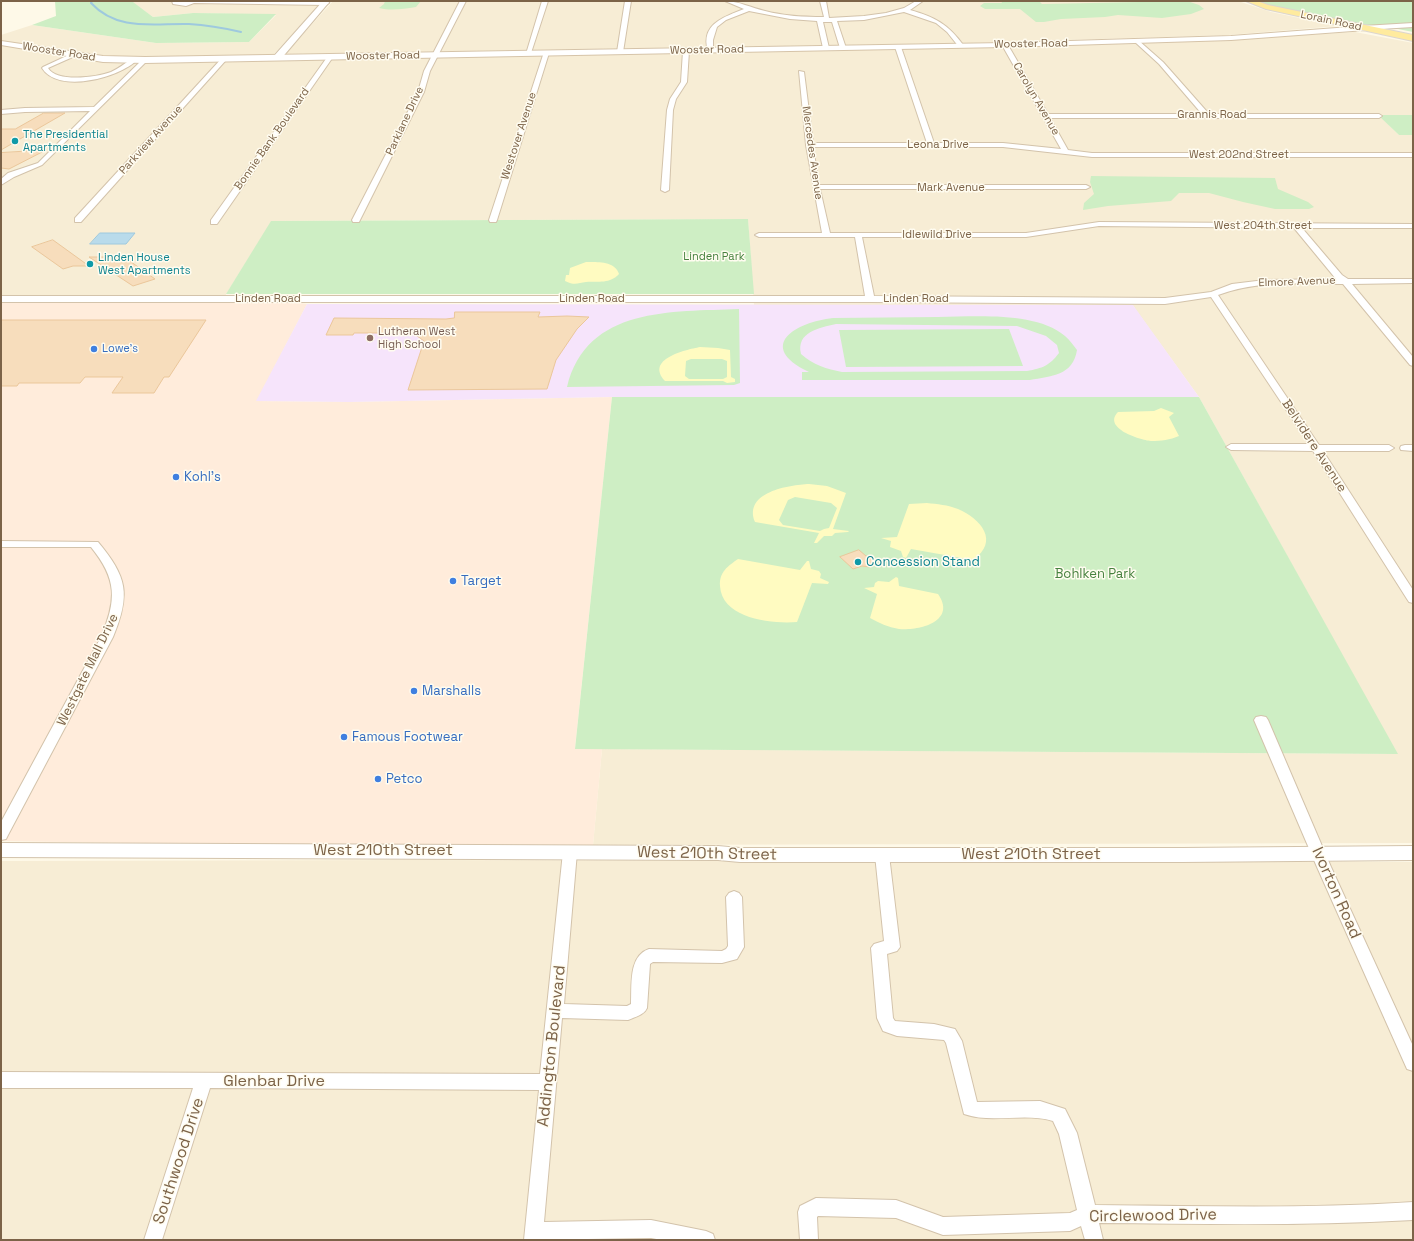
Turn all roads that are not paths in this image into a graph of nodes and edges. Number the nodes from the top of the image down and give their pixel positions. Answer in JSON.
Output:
{"nodes":[{"id":1,"x":175,"y":1,"type":"edge"},
{"id":2,"x":193,"y":1,"type":"edge"},
{"id":3,"x":463,"y":1,"type":"edge"},
{"id":4,"x":545,"y":1,"type":"edge"},
{"id":5,"x":628,"y":1,"type":"edge"},
{"id":6,"x":728,"y":1,"type":"edge"},
{"id":7,"x":823,"y":1,"type":"edge"},
{"id":8,"x":920,"y":1,"type":"edge"},
{"id":9,"x":1250,"y":1,"type":"edge"},
{"id":10,"x":326,"y":2,"type":"edge"},
{"id":11,"x":747,"y":10,"type":"junction"},
{"id":12,"x":905,"y":10,"type":"junction"},
{"id":13,"x":827,"y":19,"type":"junction"},
{"id":14,"x":1413,"y":26,"type":"edge"},
{"id":15,"x":1363,"y":28,"type":"junction"},
{"id":16,"x":1413,"y":38,"type":"edge"},
{"id":17,"x":1138,"y":42,"type":"junction"},
{"id":18,"x":1,"y":43,"type":"edge"},
{"id":19,"x":1005,"y":45,"type":"junction"},
{"id":20,"x":962,"y":46,"type":"junction"},
{"id":21,"x":898,"y":47,"type":"junction"},
{"id":22,"x":826,"y":48,"type":"junction"},
{"id":23,"x":843,"y":48,"type":"junction"},
{"id":24,"x":686,"y":50,"type":"junction"},
{"id":25,"x":710,"y":50,"type":"junction"},
{"id":26,"x":620,"y":52,"type":"junction"},
{"id":27,"x":528,"y":53,"type":"junction"},
{"id":28,"x":546,"y":53,"type":"junction"},
{"id":29,"x":73,"y":55,"type":"junction"},
{"id":30,"x":434,"y":56,"type":"junction"},
{"id":31,"x":330,"y":57,"type":"junction"},
{"id":32,"x":277,"y":58,"type":"junction"},
{"id":33,"x":224,"y":59,"type":"junction"},
{"id":34,"x":134,"y":60,"type":"junction"},
{"id":35,"x":145,"y":60,"type":"junction"},
{"id":36,"x":61,"y":71,"type":"dead end"},
{"id":37,"x":80,"y":71,"type":"dead end"},
{"id":38,"x":46,"y":72,"type":"junction"},
{"id":39,"x":801,"y":72,"type":"dead end"},
{"id":40,"x":91,"y":78,"type":"junction"},
{"id":41,"x":96,"y":109,"type":"junction"},
{"id":42,"x":1,"y":112,"type":"edge"},
{"id":43,"x":1206,"y":115,"type":"junction"},
{"id":44,"x":1046,"y":116,"type":"junction"},
{"id":45,"x":1379,"y":116,"type":"dead end"},
{"id":46,"x":809,"y":145,"type":"junction"},
{"id":47,"x":931,"y":145,"type":"junction"},
{"id":48,"x":1066,"y":152,"type":"junction"},
{"id":49,"x":1413,"y":155,"type":"edge"},
{"id":50,"x":1,"y":183,"type":"edge"},
{"id":51,"x":816,"y":187,"type":"junction"},
{"id":52,"x":1086,"y":187,"type":"dead end"},
{"id":53,"x":665,"y":190,"type":"dead end"},
{"id":54,"x":78,"y":220,"type":"dead end"},
{"id":55,"x":356,"y":220,"type":"dead end"},
{"id":56,"x":493,"y":220,"type":"dead end"},
{"id":57,"x":214,"y":222,"type":"dead end"},
{"id":58,"x":1114,"y":225,"type":"joint"},
{"id":59,"x":1297,"y":226,"type":"junction"},
{"id":60,"x":1413,"y":226,"type":"edge"},
{"id":61,"x":826,"y":234,"type":"junction"},
{"id":62,"x":759,"y":235,"type":"dead end"},
{"id":63,"x":858,"y":235,"type":"junction"},
{"id":64,"x":1345,"y":281,"type":"junction"},
{"id":65,"x":1413,"y":281,"type":"edge"},
{"id":66,"x":1213,"y":294,"type":"junction"},
{"id":67,"x":1182,"y":298,"type":"joint"},
{"id":68,"x":1,"y":299,"type":"edge"},
{"id":69,"x":870,"y":299,"type":"junction"},
{"id":70,"x":1413,"y":363,"type":"edge"},
{"id":71,"x":1231,"y":447,"type":"dead end"},
{"id":72,"x":1316,"y":447,"type":"junction"},
{"id":73,"x":1389,"y":448,"type":"dead end"},
{"id":74,"x":1,"y":544,"type":"edge"},
{"id":75,"x":1413,"y":599,"type":"edge"},
{"id":76,"x":1261,"y":720,"type":"dead end"},
{"id":77,"x":1,"y":835,"type":"edge"},
{"id":78,"x":1,"y":850,"type":"edge"},
{"id":79,"x":570,"y":852,"type":"junction"},
{"id":80,"x":1317,"y":853,"type":"junction"},
{"id":81,"x":1413,"y":853,"type":"edge"},
{"id":82,"x":882,"y":855,"type":"junction"},
{"id":83,"x":734,"y":897,"type":"dead end"},
{"id":84,"x":556,"y":1011,"type":"junction"},
{"id":85,"x":1413,"y":1064,"type":"edge"},
{"id":86,"x":1,"y":1080,"type":"edge"},
{"id":87,"x":204,"y":1081,"type":"junction"},
{"id":88,"x":548,"y":1082,"type":"junction"},
{"id":89,"x":1413,"y":1211,"type":"edge"},
{"id":90,"x":1089,"y":1214,"type":"junction"},
{"id":91,"x":533,"y":1235,"type":"edge"},
{"id":92,"x":153,"y":1240,"type":"edge"},
{"id":93,"x":706,"y":1240,"type":"edge"},
{"id":94,"x":809,"y":1240,"type":"edge"},
{"id":95,"x":1094,"y":1240,"type":"edge"}],
"edges":[{"from":1,"to":2,"type":"street"},
{"from":2,"to":10,"type":"street"},
{"from":3,"to":30,"type":"street","name":"Parklane Drive"},
{"from":4,"to":27,"type":"street"},
{"from":5,"to":26,"type":"street"},
{"from":6,"to":11,"type":"street"},
{"from":7,"to":13,"type":"street"},
{"from":8,"to":12,"type":"street"},
{"from":9,"to":15,"type":"main road","name":"Lorain Road"},
{"from":10,"to":32,"type":"street"},
{"from":11,"to":13,"type":"street"},
{"from":11,"to":25,"type":"street"},
{"from":12,"to":13,"type":"street"},
{"from":12,"to":20,"type":"street"},
{"from":13,"to":22,"type":"street"},
{"from":13,"to":23,"type":"street"},
{"from":14,"to":15,"type":"street","name":"Wooster Road"},
{"from":15,"to":16,"type":"main road","name":"Lorain Road"},
{"from":15,"to":17,"type":"main road","name":"Wooster Road"},
{"from":17,"to":19,"type":"main road","name":"Wooster Road"},
{"from":17,"to":43,"type":"street"},
{"from":18,"to":29,"type":"main road","name":"Wooster Road"},
{"from":19,"to":20,"type":"main road","name":"Wooster Road"},
{"from":19,"to":44,"type":"street","name":"Carolyn Avenue"},
{"from":20,"to":21,"type":"main road","name":"Wooster Road"},
{"from":21,"to":23,"type":"main road","name":"Wooster Road"},
{"from":21,"to":47,"type":"street"},
{"from":22,"to":23,"type":"main road","name":"Wooster Road"},
{"from":22,"to":25,"type":"main road","name":"Wooster Road"},
{"from":24,"to":25,"type":"main road","name":"Wooster Road"},
{"from":24,"to":26,"type":"main road","name":"Wooster Road"},
{"from":24,"to":53,"type":"street"},
{"from":26,"to":28,"type":"main road","name":"Wooster Road"},
{"from":27,"to":28,"type":"main road","name":"Wooster Road"},
{"from":27,"to":30,"type":"main road","name":"Wooster Road"},
{"from":28,"to":56,"type":"street","name":"Westover Avenue"},
{"from":29,"to":34,"type":"main road","name":"Wooster Road"},
{"from":29,"to":38,"type":"street"},
{"from":30,"to":31,"type":"main road","name":"Wooster Road"},
{"from":30,"to":55,"type":"street","name":"Parklane Drive"},
{"from":31,"to":32,"type":"main road","name":"Wooster Road"},
{"from":31,"to":57,"type":"street","name":"Bonnie Bank Boulevard"},
{"from":32,"to":33,"type":"main road","name":"Wooster Road"},
{"from":33,"to":35,"type":"main road","name":"Wooster Road"},
{"from":33,"to":54,"type":"street","name":"Parkview Avenue"},
{"from":34,"to":35,"type":"main road","name":"Wooster Road"},
{"from":34,"to":40,"type":"street"},
{"from":35,"to":41,"type":"street"},
{"from":36,"to":38,"type":"street"},
{"from":37,"to":40,"type":"street"},
{"from":38,"to":40,"type":"street"},
{"from":39,"to":46,"type":"street","name":"Mercedes Avenue"},
{"from":41,"to":42,"type":"street"},
{"from":41,"to":50,"type":"street"},
{"from":43,"to":44,"type":"street","name":"Grannis Road"},
{"from":43,"to":45,"type":"street","name":"Grannis Road"},
{"from":44,"to":48,"type":"street","name":"Carolyn Avenue"},
{"from":46,"to":47,"type":"street","name":"Leona Drive"},
{"from":46,"to":51,"type":"street","name":"Mercedes Avenue"},
{"from":47,"to":48,"type":"street","name":"Leona Drive"},
{"from":48,"to":49,"type":"street","name":"West 202nd Street"},
{"from":51,"to":52,"type":"street","name":"Mark Avenue"},
{"from":51,"to":61,"type":"street","name":"Mercedes Avenue"},
{"from":58,"to":59,"type":"street","name":"West 204th Street"},
{"from":58,"to":63,"type":"street","name":"Idlewild Drive"},
{"from":59,"to":60,"type":"street","name":"West 204th Street"},
{"from":59,"to":64,"type":"street"},
{"from":61,"to":62,"type":"street","name":"Idlewild Drive"},
{"from":61,"to":63,"type":"street","name":"Idlewild Drive"},
{"from":63,"to":69,"type":"street"},
{"from":64,"to":65,"type":"street","name":"Elmore Avenue"},
{"from":64,"to":66,"type":"street","name":"Elmore Avenue"},
{"from":64,"to":70,"type":"street"},
{"from":66,"to":67,"type":"street","name":"Elmore Avenue"},
{"from":66,"to":72,"type":"street","name":"Belvidere Avenue"},
{"from":67,"to":69,"type":"street","name":"Linden Road"},
{"from":68,"to":69,"type":"street","name":"Linden Road"},
{"from":71,"to":72,"type":"street"},
{"from":72,"to":73,"type":"street"},
{"from":72,"to":75,"type":"street","name":"Belvidere Avenue"},
{"from":74,"to":77,"type":"street","name":"Westgate Mall Drive"},
{"from":76,"to":80,"type":"street","name":"Ivorton Road"},
{"from":78,"to":79,"type":"street","name":"West 210th Street"},
{"from":79,"to":82,"type":"street","name":"West 210th Street"},
{"from":79,"to":84,"type":"street","name":"Addington Boulevard"},
{"from":80,"to":81,"type":"street","name":"West 210th Street"},
{"from":80,"to":82,"type":"street","name":"West 210th Street"},
{"from":80,"to":85,"type":"street","name":"Ivorton Road"},
{"from":82,"to":90,"type":"street"},
{"from":83,"to":84,"type":"street"},
{"from":84,"to":88,"type":"street","name":"Addington Boulevard"},
{"from":86,"to":87,"type":"street","name":"Glenbar Drive"},
{"from":87,"to":88,"type":"street","name":"Glenbar Drive"},
{"from":87,"to":92,"type":"street","name":"Southwood Drive"},
{"from":88,"to":91,"type":"street","name":"Addington Boulevard"},
{"from":89,"to":90,"type":"street","name":"Circlewood Drive"},
{"from":90,"to":94,"type":"street","name":"Circlewood Drive"},
{"from":90,"to":95,"type":"street"},
{"from":91,"to":93,"type":"street"}]}
